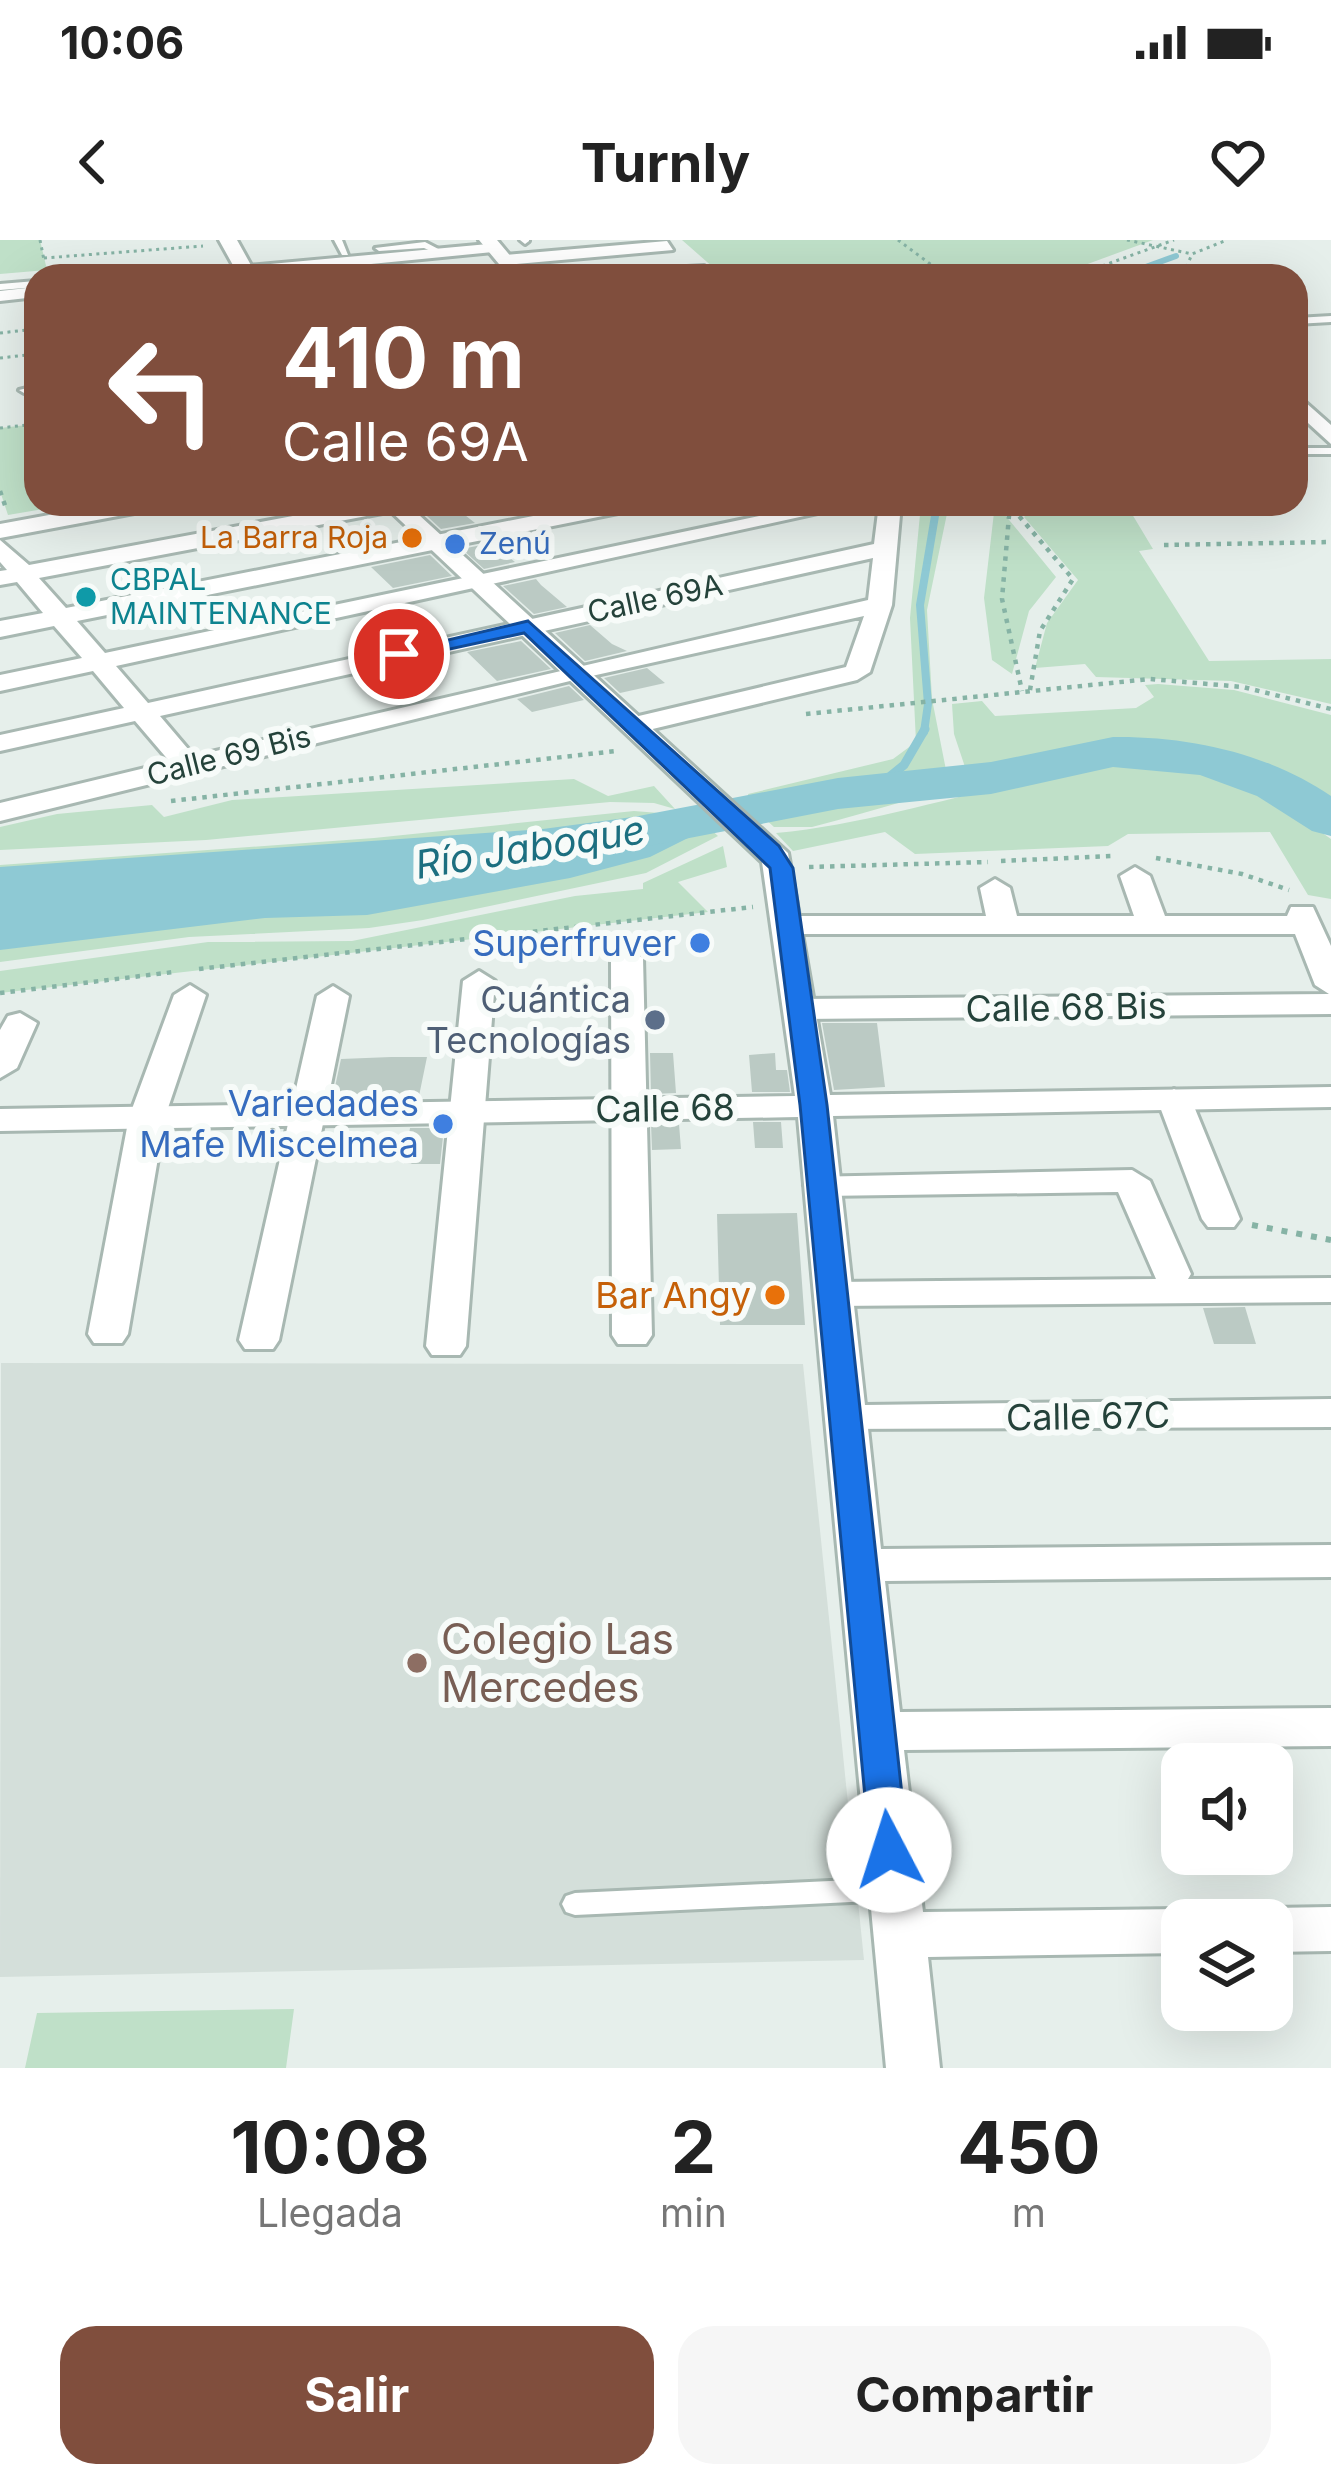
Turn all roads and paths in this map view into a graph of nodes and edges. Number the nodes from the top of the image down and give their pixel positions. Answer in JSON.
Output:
{"nodes":[{"id":1,"x":40,"y":240,"type":"edge"},
{"id":2,"x":338,"y":240,"type":"edge"},
{"id":3,"x":898,"y":240,"type":"edge"},
{"id":4,"x":1127,"y":240,"type":"edge"},
{"id":5,"x":1174,"y":240,"type":"edge"},
{"id":6,"x":1227,"y":240,"type":"edge"},
{"id":7,"x":229,"y":242,"type":"edge"},
{"id":8,"x":667,"y":246,"type":"dead end"},
{"id":9,"x":1156,"y":246,"type":"junction"},
{"id":10,"x":379,"y":248,"type":"dead end"},
{"id":11,"x":495,"y":249,"type":"edge"},
{"id":12,"x":440,"y":252,"type":"junction"},
{"id":13,"x":345,"y":253,"type":"dead end"},
{"id":14,"x":1192,"y":254,"type":"junction"},
{"id":15,"x":44,"y":258,"type":"junction"},
{"id":16,"x":46,"y":264,"type":"edge"},
{"id":17,"x":330,"y":264,"type":"edge"},
{"id":18,"x":930,"y":264,"type":"edge"},
{"id":19,"x":1107,"y":264,"type":"edge"},
{"id":20,"x":1188,"y":264,"type":"edge"},
{"id":21,"x":1308,"y":411,"type":"edge"},
{"id":22,"x":1331,"y":438,"type":"edge"},
{"id":23,"x":81,"y":516,"type":"edge"},
{"id":24,"x":329,"y":516,"type":"edge"},
{"id":25,"x":407,"y":516,"type":"edge"},
{"id":26,"x":567,"y":516,"type":"edge"},
{"id":27,"x":792,"y":516,"type":"edge"},
{"id":28,"x":889,"y":516,"type":"edge"},
{"id":29,"x":1009,"y":516,"type":"edge"},
{"id":30,"x":1018,"y":516,"type":"edge"},
{"id":31,"x":0,"y":531,"type":"edge"},
{"id":32,"x":436,"y":542,"type":"junction"},
{"id":33,"x":1331,"y":542,"type":"edge"},
{"id":34,"x":1164,"y":545,"type":"dead end"},
{"id":35,"x":0,"y":547,"type":"edge"},
{"id":36,"x":887,"y":548,"type":"junction"},
{"id":37,"x":11,"y":576,"type":"edge"},
{"id":38,"x":481,"y":583,"type":"junction"},
{"id":39,"x":880,"y":605,"type":"junction"},
{"id":40,"x":60,"y":616,"type":"junction"},
{"id":41,"x":528,"y":626,"type":"junction"},
{"id":42,"x":0,"y":629,"type":"edge"},
{"id":43,"x":98,"y":662,"type":"junction"},
{"id":44,"x":578,"y":671,"type":"junction"},
{"id":45,"x":0,"y":683,"type":"edge"},
{"id":46,"x":1026,"y":691,"type":"junction"},
{"id":47,"x":848,"y":707,"type":"dead end"},
{"id":48,"x":141,"y":710,"type":"junction"},
{"id":49,"x":1331,"y":710,"type":"edge"},
{"id":50,"x":636,"y":725,"type":"junction"},
{"id":51,"x":0,"y":743,"type":"edge"},
{"id":52,"x":657,"y":744,"type":"junction"},
{"id":53,"x":188,"y":766,"type":"junction"},
{"id":54,"x":153,"y":803,"type":"dead end"},
{"id":55,"x":0,"y":812,"type":"edge"},
{"id":56,"x":1134,"y":863,"type":"junction"},
{"id":57,"x":782,"y":887,"type":"junction"},
{"id":58,"x":994,"y":888,"type":"dead end"},
{"id":59,"x":1299,"y":910,"type":"junction"},
{"id":60,"x":1153,"y":925,"type":"junction"},
{"id":61,"x":1004,"y":928,"type":"junction"},
{"id":62,"x":627,"y":958,"type":"dead end"},
{"id":63,"x":478,"y":981,"type":"dead end"},
{"id":64,"x":1331,"y":985,"type":"edge"},
{"id":65,"x":0,"y":993,"type":"edge"},
{"id":66,"x":190,"y":995,"type":"dead end"},
{"id":67,"x":333,"y":996,"type":"dead end"},
{"id":68,"x":1331,"y":1004,"type":"edge"},
{"id":69,"x":801,"y":1010,"type":"junction"},
{"id":70,"x":20,"y":1023,"type":"dead end"},
{"id":71,"x":0,"y":1068,"type":"edge"},
{"id":72,"x":1331,"y":1097,"type":"edge"},
{"id":73,"x":1174,"y":1099,"type":"junction"},
{"id":74,"x":814,"y":1105,"type":"junction"},
{"id":75,"x":629,"y":1108,"type":"junction"},
{"id":76,"x":467,"y":1111,"type":"junction"},
{"id":77,"x":308,"y":1114,"type":"junction"},
{"id":78,"x":147,"y":1117,"type":"junction"},
{"id":79,"x":0,"y":1120,"type":"edge"},
{"id":80,"x":822,"y":1184,"type":"junction"},
{"id":81,"x":1221,"y":1219,"type":"joint"},
{"id":82,"x":1331,"y":1240,"type":"edge"},
{"id":83,"x":1172,"y":1274,"type":"dead end"},
{"id":84,"x":1331,"y":1290,"type":"edge"},
{"id":85,"x":833,"y":1294,"type":"junction"},
{"id":86,"x":109,"y":1334,"type":"dead end"},
{"id":87,"x":632,"y":1335,"type":"dead end"},
{"id":88,"x":259,"y":1340,"type":"dead end"},
{"id":89,"x":446,"y":1346,"type":"dead end"},
{"id":90,"x":1331,"y":1413,"type":"edge"},
{"id":91,"x":846,"y":1419,"type":"junction"},
{"id":92,"x":1331,"y":1561,"type":"edge"},
{"id":93,"x":861,"y":1565,"type":"junction"},
{"id":94,"x":1331,"y":1726,"type":"edge"},
{"id":95,"x":878,"y":1731,"type":"junction"},
{"id":96,"x":575,"y":1904,"type":"dead end"},
{"id":97,"x":896,"y":1912,"type":"junction"},
{"id":98,"x":1331,"y":1929,"type":"edge"},
{"id":99,"x":1161,"y":1930,"type":"edge"},
{"id":100,"x":1293,"y":1930,"type":"edge"},
{"id":101,"x":913,"y":2068,"type":"edge"}],
"edges":[{"from":1,"to":15,"type":"path"},
{"from":2,"to":13,"type":"lane"},
{"from":3,"to":18,"type":"path"},
{"from":4,"to":9,"type":"path"},
{"from":5,"to":9,"type":"path"},
{"from":6,"to":14,"type":"path"},
{"from":7,"to":15,"type":"path"},
{"from":8,"to":11,"type":"street"},
{"from":9,"to":14,"type":"path"},
{"from":9,"to":19,"type":"path"},
{"from":10,"to":12,"type":"lane"},
{"from":11,"to":12,"type":"street"},
{"from":12,"to":17,"type":"street"},
{"from":14,"to":20,"type":"path"},
{"from":15,"to":16,"type":"path"},
{"from":21,"to":22,"type":"street"},
{"from":23,"to":31,"type":"street"},
{"from":24,"to":37,"type":"street"},
{"from":25,"to":32,"type":"street"},
{"from":26,"to":32,"type":"street"},
{"from":27,"to":38,"type":"street"},
{"from":28,"to":36,"type":"street"},
{"from":29,"to":46,"type":"path"},
{"from":30,"to":46,"type":"path"},
{"from":32,"to":38,"type":"street"},
{"from":32,"to":40,"type":"street"},
{"from":33,"to":34,"type":"path"},
{"from":35,"to":37,"type":"street"},
{"from":36,"to":39,"type":"street"},
{"from":36,"to":41,"type":"street","name":"Calle 69A"},
{"from":37,"to":40,"type":"street"},
{"from":38,"to":41,"type":"street"},
{"from":38,"to":43,"type":"street"},
{"from":39,"to":44,"type":"street","name":"Calle 69 Bis"},
{"from":39,"to":50,"type":"street"},
{"from":40,"to":42,"type":"street"},
{"from":40,"to":43,"type":"street"},
{"from":41,"to":44,"type":"street"},
{"from":41,"to":48,"type":"street","name":"Calle 69A"},
{"from":43,"to":45,"type":"street"},
{"from":43,"to":48,"type":"street"},
{"from":44,"to":50,"type":"street"},
{"from":44,"to":53,"type":"street","name":"Calle 69 Bis"},
{"from":46,"to":47,"type":"path"},
{"from":46,"to":49,"type":"path"},
{"from":48,"to":51,"type":"street","name":"Calle 69A"},
{"from":48,"to":53,"type":"street"},
{"from":50,"to":52,"type":"street"},
{"from":52,"to":54,"type":"path"},
{"from":52,"to":57,"type":"street"},
{"from":53,"to":55,"type":"street","name":"Calle 69 Bis"},
{"from":56,"to":57,"type":"path"},
{"from":56,"to":59,"type":"path"},
{"from":56,"to":60,"type":"street"},
{"from":57,"to":61,"type":"street"},
{"from":57,"to":65,"type":"path"},
{"from":57,"to":69,"type":"street"},
{"from":58,"to":61,"type":"street"},
{"from":59,"to":60,"type":"street"},
{"from":59,"to":64,"type":"street"},
{"from":60,"to":61,"type":"street"},
{"from":62,"to":75,"type":"street"},
{"from":63,"to":76,"type":"street"},
{"from":66,"to":78,"type":"street"},
{"from":67,"to":77,"type":"street"},
{"from":68,"to":69,"type":"street","name":"Calle 68 Bis"},
{"from":69,"to":74,"type":"street"},
{"from":70,"to":71,"type":"street"},
{"from":72,"to":73,"type":"street","name":"Calle 68"},
{"from":73,"to":74,"type":"street","name":"Calle 68"},
{"from":73,"to":81,"type":"street"},
{"from":74,"to":75,"type":"street","name":"Calle 68"},
{"from":74,"to":80,"type":"street"},
{"from":75,"to":76,"type":"street","name":"Calle 68"},
{"from":75,"to":87,"type":"street"},
{"from":76,"to":77,"type":"street","name":"Calle 68"},
{"from":76,"to":89,"type":"street"},
{"from":77,"to":78,"type":"street","name":"Calle 68"},
{"from":77,"to":88,"type":"street"},
{"from":78,"to":79,"type":"street","name":"Calle 68"},
{"from":78,"to":86,"type":"street"},
{"from":80,"to":83,"type":"street"},
{"from":80,"to":85,"type":"street"},
{"from":81,"to":82,"type":"path"},
{"from":84,"to":85,"type":"street"},
{"from":85,"to":91,"type":"street"},
{"from":90,"to":91,"type":"street","name":"Calle 67C"},
{"from":91,"to":93,"type":"street"},
{"from":92,"to":93,"type":"street"},
{"from":93,"to":95,"type":"street"},
{"from":94,"to":95,"type":"street"},
{"from":95,"to":97,"type":"street"},
{"from":96,"to":97,"type":"lane"},
{"from":97,"to":99,"type":"street"},
{"from":97,"to":101,"type":"street"},
{"from":98,"to":100,"type":"street"}]}
